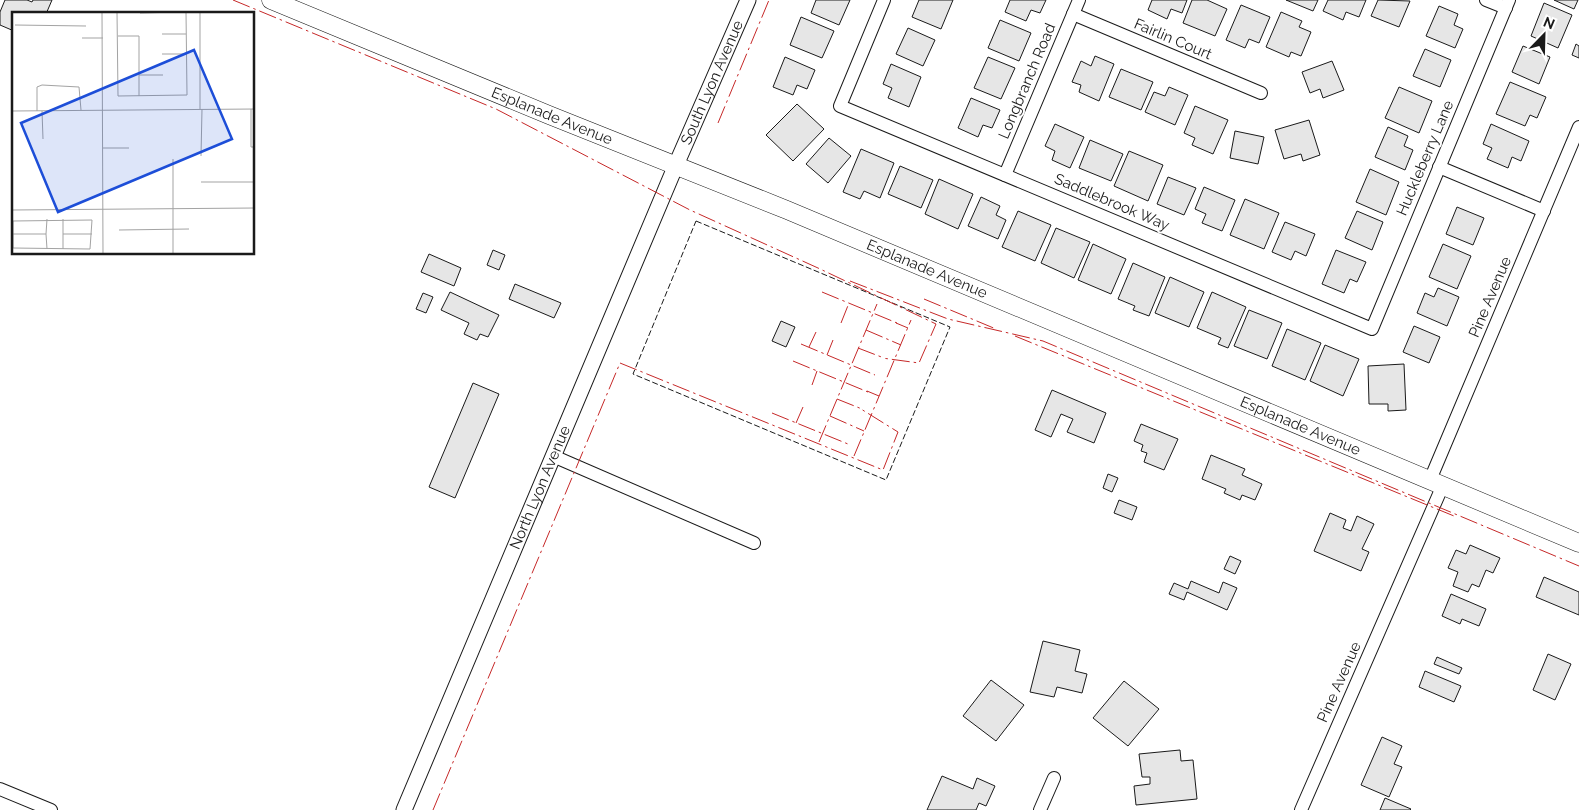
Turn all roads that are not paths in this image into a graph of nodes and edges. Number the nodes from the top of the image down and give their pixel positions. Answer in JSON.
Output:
{"nodes":[{"id":1,"x":271,"y":0,"type":"edge"},
{"id":2,"x":748,"y":0,"type":"edge"},
{"id":3,"x":884,"y":0,"type":"edge"},
{"id":4,"x":1079,"y":0,"type":"edge"},
{"id":5,"x":1486,"y":0,"type":"edge"},
{"id":6,"x":1507,"y":4,"type":"edge"},
{"id":7,"x":1073,"y":14,"type":"junction"},
{"id":8,"x":1261,"y":93,"type":"dead end"},
{"id":9,"x":1579,"y":126,"type":"edge"},
{"id":10,"x":676,"y":165,"type":"junction"},
{"id":11,"x":1439,"y":167,"type":"junction"},
{"id":12,"x":1005,"y":176,"type":"junction"},
{"id":13,"x":1544,"y":211,"type":"junction"},
{"id":14,"x":1372,"y":328,"type":"joint"},
{"id":15,"x":553,"y":456,"type":"junction"},
{"id":16,"x":1436,"y":483,"type":"junction"},
{"id":17,"x":754,"y":542,"type":"dead end"},
{"id":18,"x":1579,"y":543,"type":"edge"},
{"id":19,"x":1054,"y":778,"type":"dead end"},
{"id":20,"x":0,"y":789,"type":"edge"},
{"id":21,"x":51,"y":810,"type":"edge"},
{"id":22,"x":404,"y":810,"type":"edge"},
{"id":23,"x":1040,"y":810,"type":"edge"},
{"id":24,"x":1301,"y":810,"type":"edge"}],
"edges":[{"from":1,"to":10,"type":"main road","name":"Esplanade Avenue"},
{"from":2,"to":10,"type":"street","name":"South Lyon Avenue"},
{"from":3,"to":12,"type":"street","name":"Saddlebrook Way"},
{"from":4,"to":7,"type":"street","name":"Longbranch Road"},
{"from":5,"to":6,"type":"street"},
{"from":6,"to":11,"type":"street","name":"Huckleberry Lane"},
{"from":7,"to":8,"type":"street","name":"Fairlin Court"},
{"from":7,"to":12,"type":"street","name":"Longbranch Road"},
{"from":9,"to":13,"type":"street","name":"Pine Avenue"},
{"from":10,"to":15,"type":"street","name":"North Lyon Avenue"},
{"from":10,"to":16,"type":"main road","name":"Esplanade Avenue"},
{"from":11,"to":13,"type":"street"},
{"from":11,"to":14,"type":"street","name":"Huckleberry Lane"},
{"from":12,"to":14,"type":"street","name":"Saddlebrook Way"},
{"from":13,"to":16,"type":"street","name":"Pine Avenue"},
{"from":15,"to":17,"type":"street"},
{"from":15,"to":22,"type":"street","name":"North Lyon Avenue"},
{"from":16,"to":18,"type":"main road","name":"Esplanade Avenue"},
{"from":16,"to":24,"type":"street","name":"Pine Avenue"},
{"from":19,"to":23,"type":"street"},
{"from":20,"to":21,"type":"street"}]}
